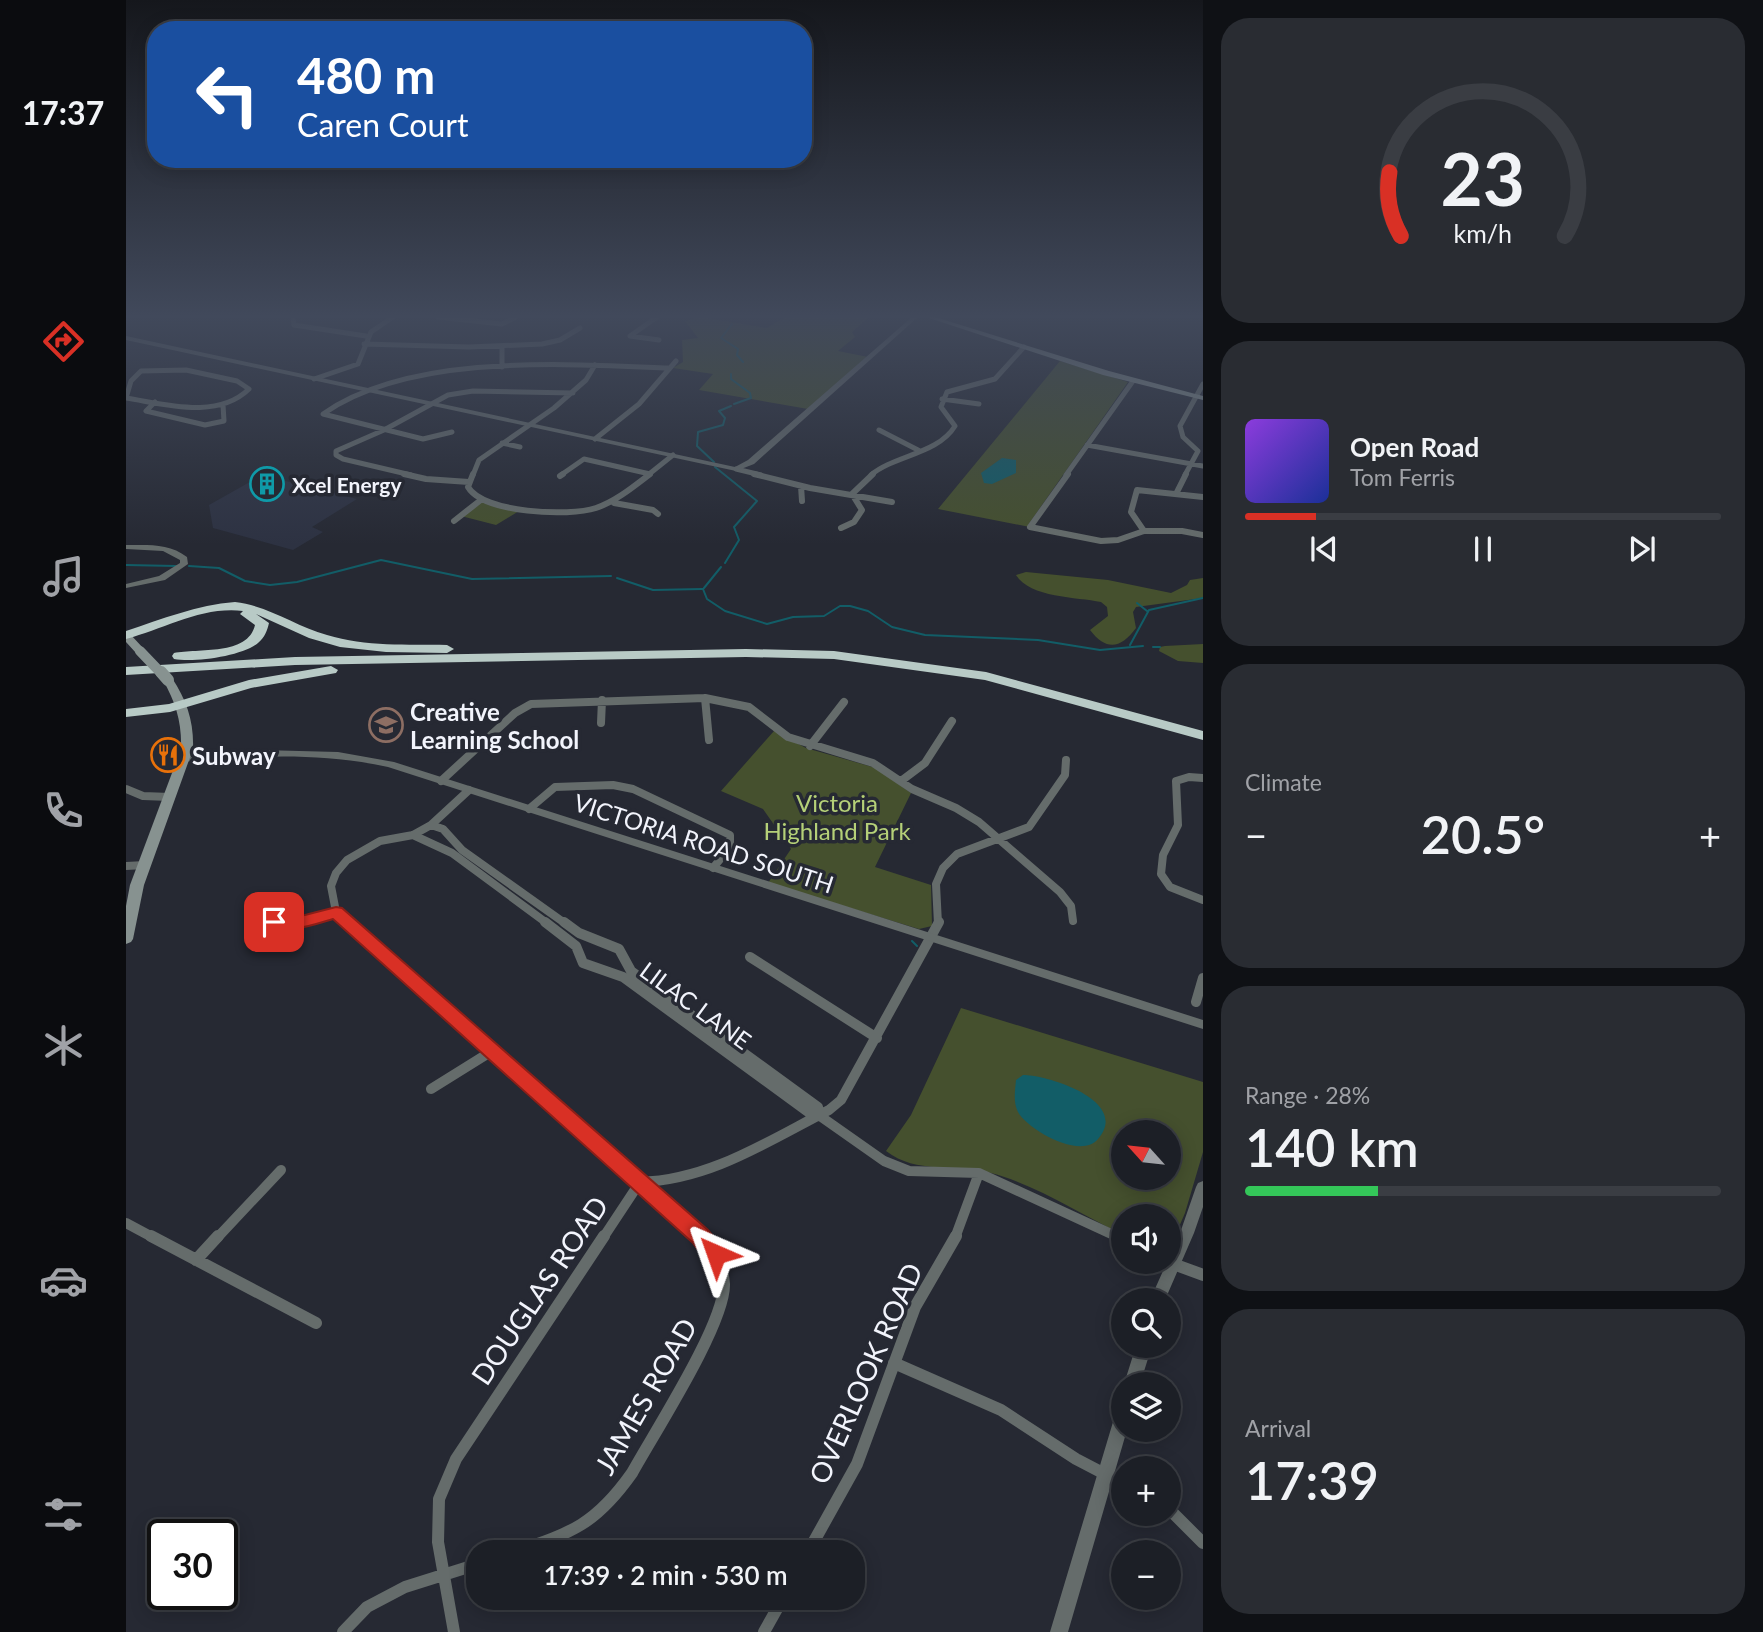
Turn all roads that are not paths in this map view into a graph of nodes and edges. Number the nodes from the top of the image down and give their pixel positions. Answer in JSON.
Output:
{"nodes":[{"id":1,"x":246,"y":393,"type":"edge"},
{"id":2,"x":364,"y":393,"type":"edge"},
{"id":3,"x":382,"y":393,"type":"edge"},
{"id":4,"x":462,"y":393,"type":"edge"},
{"id":5,"x":573,"y":393,"type":"edge"},
{"id":6,"x":648,"y":393,"type":"edge"},
{"id":7,"x":829,"y":393,"type":"edge"},
{"id":8,"x":949,"y":393,"type":"edge"},
{"id":9,"x":1124,"y":393,"type":"edge"},
{"id":10,"x":1199,"y":397,"type":"edge"},
{"id":11,"x":126,"y":398,"type":"edge"},
{"id":12,"x":942,"y":399,"type":"junction"},
{"id":13,"x":155,"y":402,"type":"junction"},
{"id":14,"x":430,"y":403,"type":"junction"},
{"id":15,"x":979,"y":404,"type":"dead end"},
{"id":16,"x":223,"y":405,"type":"junction"},
{"id":17,"x":530,"y":425,"type":"junction"},
{"id":18,"x":879,"y":429,"type":"dead end"},
{"id":19,"x":384,"y":430,"type":"junction"},
{"id":20,"x":452,"y":432,"type":"dead end"},
{"id":21,"x":595,"y":439,"type":"junction"},
{"id":22,"x":502,"y":443,"type":"junction"},
{"id":23,"x":1087,"y":445,"type":"junction"},
{"id":24,"x":520,"y":447,"type":"dead end"},
{"id":25,"x":918,"y":450,"type":"junction"},
{"id":26,"x":673,"y":455,"type":"junction"},
{"id":27,"x":1193,"y":464,"type":"junction"},
{"id":28,"x":1203,"y":466,"type":"edge"},
{"id":29,"x":736,"y":470,"type":"junction"},
{"id":30,"x":650,"y":474,"type":"junction"},
{"id":31,"x":560,"y":476,"type":"dead end"},
{"id":32,"x":469,"y":482,"type":"junction"},
{"id":33,"x":801,"y":486,"type":"junction"},
{"id":34,"x":1177,"y":492,"type":"junction"},
{"id":35,"x":852,"y":494,"type":"junction"},
{"id":36,"x":1203,"y":497,"type":"edge"},
{"id":37,"x":482,"y":499,"type":"junction"},
{"id":38,"x":802,"y":501,"type":"dead end"},
{"id":39,"x":614,"y":502,"type":"junction"},
{"id":40,"x":892,"y":502,"type":"dead end"},
{"id":41,"x":658,"y":514,"type":"dead end"},
{"id":42,"x":454,"y":521,"type":"dead end"},
{"id":43,"x":841,"y":528,"type":"dead end"},
{"id":44,"x":1144,"y":531,"type":"junction"},
{"id":45,"x":1203,"y":536,"type":"edge"},
{"id":46,"x":126,"y":547,"type":"edge"},
{"id":47,"x":126,"y":586,"type":"edge"},
{"id":48,"x":127,"y":637,"type":"edge"},
{"id":49,"x":533,"y":654,"type":"junction"},
{"id":50,"x":126,"y":662,"type":"edge"},
{"id":51,"x":126,"y":671,"type":"edge"},
{"id":52,"x":705,"y":698,"type":"junction"},
{"id":53,"x":601,"y":700,"type":"junction"},
{"id":54,"x":844,"y":702,"type":"dead end"},
{"id":55,"x":183,"y":705,"type":"junction"},
{"id":56,"x":126,"y":713,"type":"edge"},
{"id":57,"x":952,"y":721,"type":"dead end"},
{"id":58,"x":601,"y":723,"type":"dead end"},
{"id":59,"x":1203,"y":729,"type":"edge"},
{"id":60,"x":1203,"y":736,"type":"edge"},
{"id":61,"x":709,"y":740,"type":"dead end"},
{"id":62,"x":810,"y":746,"type":"junction"},
{"id":63,"x":183,"y":759,"type":"junction"},
{"id":64,"x":1066,"y":760,"type":"dead end"},
{"id":65,"x":1203,"y":778,"type":"edge"},
{"id":66,"x":441,"y":781,"type":"junction"},
{"id":67,"x":901,"y":781,"type":"junction"},
{"id":68,"x":126,"y":789,"type":"edge"},
{"id":69,"x":469,"y":790,"type":"junction"},
{"id":70,"x":170,"y":797,"type":"junction"},
{"id":71,"x":529,"y":809,"type":"junction"},
{"id":72,"x":431,"y":825,"type":"junction"},
{"id":73,"x":413,"y":835,"type":"junction"},
{"id":74,"x":998,"y":838,"type":"junction"},
{"id":75,"x":145,"y":865,"type":"junction"},
{"id":76,"x":126,"y":866,"type":"edge"},
{"id":77,"x":713,"y":868,"type":"junction"},
{"id":78,"x":1203,"y":900,"type":"edge"},
{"id":79,"x":336,"y":912,"type":"junction"},
{"id":80,"x":1073,"y":921,"type":"dead end"},
{"id":81,"x":274,"y":922,"type":"dead end"},
{"id":82,"x":932,"y":938,"type":"junction"},
{"id":83,"x":126,"y":939,"type":"edge"},
{"id":84,"x":750,"y":957,"type":"dead end"},
{"id":85,"x":1203,"y":978,"type":"edge"},
{"id":86,"x":1196,"y":1002,"type":"dead end"},
{"id":87,"x":1203,"y":1025,"type":"edge"},
{"id":88,"x":877,"y":1038,"type":"junction"},
{"id":89,"x":492,"y":1051,"type":"junction"},
{"id":90,"x":431,"y":1088,"type":"dead end"},
{"id":91,"x":820,"y":1116,"type":"junction"},
{"id":92,"x":281,"y":1170,"type":"dead end"},
{"id":93,"x":979,"y":1173,"type":"junction"},
{"id":94,"x":640,"y":1182,"type":"junction"},
{"id":95,"x":1203,"y":1187,"type":"edge"},
{"id":96,"x":126,"y":1223,"type":"edge"},
{"id":97,"x":1111,"y":1234,"type":"edge"},
{"id":98,"x":1181,"y":1239,"type":"edge"},
{"id":99,"x":196,"y":1260,"type":"junction"},
{"id":100,"x":1181,"y":1267,"type":"edge"},
{"id":101,"x":1203,"y":1275,"type":"edge"},
{"id":102,"x":316,"y":1324,"type":"dead end"},
{"id":103,"x":894,"y":1363,"type":"junction"},
{"id":104,"x":1114,"y":1442,"type":"edge"},
{"id":105,"x":1104,"y":1474,"type":"junction"},
{"id":106,"x":1111,"y":1478,"type":"edge"},
{"id":107,"x":1181,"y":1521,"type":"edge"},
{"id":108,"x":550,"y":1540,"type":"edge"},
{"id":109,"x":815,"y":1540,"type":"edge"},
{"id":110,"x":1203,"y":1543,"type":"edge"},
{"id":111,"x":466,"y":1568,"type":"edge"},
{"id":112,"x":443,"y":1575,"type":"junction"},
{"id":113,"x":776,"y":1610,"type":"edge"},
{"id":114,"x":343,"y":1632,"type":"edge"},
{"id":115,"x":454,"y":1632,"type":"edge"},
{"id":116,"x":764,"y":1632,"type":"edge"},
{"id":117,"x":1059,"y":1632,"type":"edge"}],
"edges":[{"from":1,"to":16,"type":"street"},
{"from":2,"to":19,"type":"street"},
{"from":3,"to":14,"type":"street"},
{"from":4,"to":14,"type":"street"},
{"from":5,"to":17,"type":"street"},
{"from":6,"to":21,"type":"street"},
{"from":7,"to":29,"type":"street"},
{"from":8,"to":12,"type":"street"},
{"from":9,"to":23,"type":"street"},
{"from":10,"to":27,"type":"street"},
{"from":11,"to":13,"type":"street"},
{"from":12,"to":15,"type":"street"},
{"from":12,"to":25,"type":"street"},
{"from":13,"to":16,"type":"street"},
{"from":13,"to":16,"type":"street"},
{"from":14,"to":17,"type":"street"},
{"from":14,"to":19,"type":"street"},
{"from":17,"to":21,"type":"street"},
{"from":17,"to":22,"type":"street"},
{"from":18,"to":25,"type":"street"},
{"from":19,"to":20,"type":"street"},
{"from":19,"to":32,"type":"street"},
{"from":21,"to":26,"type":"street"},
{"from":22,"to":24,"type":"street"},
{"from":22,"to":32,"type":"street"},
{"from":23,"to":27,"type":"street"},
{"from":23,"to":44,"type":"street"},
{"from":25,"to":35,"type":"street"},
{"from":26,"to":29,"type":"street"},
{"from":26,"to":30,"type":"street"},
{"from":27,"to":28,"type":"street"},
{"from":27,"to":34,"type":"street"},
{"from":29,"to":33,"type":"street"},
{"from":30,"to":31,"type":"street"},
{"from":30,"to":39,"type":"street"},
{"from":32,"to":37,"type":"street"},
{"from":33,"to":35,"type":"street"},
{"from":33,"to":38,"type":"street"},
{"from":34,"to":36,"type":"street"},
{"from":34,"to":44,"type":"street"},
{"from":35,"to":40,"type":"street"},
{"from":35,"to":43,"type":"street"},
{"from":37,"to":39,"type":"street"},
{"from":37,"to":42,"type":"street"},
{"from":39,"to":41,"type":"street"},
{"from":44,"to":45,"type":"street"},
{"from":46,"to":47,"type":"street"},
{"from":48,"to":49,"type":"highway"},
{"from":48,"to":50,"type":"highway"},
{"from":48,"to":55,"type":"main road","bridge":true},
{"from":49,"to":50,"type":"highway"},
{"from":49,"to":51,"type":"highway"},
{"from":49,"to":55,"type":"highway"},
{"from":49,"to":59,"type":"highway"},
{"from":49,"to":60,"type":"highway"},
{"from":52,"to":53,"type":"street"},
{"from":52,"to":61,"type":"street"},
{"from":52,"to":62,"type":"street"},
{"from":53,"to":58,"type":"street"},
{"from":53,"to":66,"type":"street"},
{"from":54,"to":62,"type":"street"},
{"from":55,"to":56,"type":"highway"},
{"from":55,"to":63,"type":"main road"},
{"from":57,"to":67,"type":"street"},
{"from":62,"to":67,"type":"street"},
{"from":63,"to":66,"type":"street","name":"VICTORIA ROAD SOUTH"},
{"from":63,"to":70,"type":"main road"},
{"from":64,"to":74,"type":"street","name":"DOUGLAS ROAD"},
{"from":65,"to":78,"type":"street"},
{"from":66,"to":69,"type":"street","name":"VICTORIA ROAD SOUTH"},
{"from":67,"to":74,"type":"street"},
{"from":68,"to":70,"type":"street"},
{"from":69,"to":71,"type":"street","name":"VICTORIA ROAD SOUTH"},
{"from":69,"to":72,"type":"street"},
{"from":70,"to":75,"type":"main road"},
{"from":71,"to":77,"type":"street","name":"VICTORIA ROAD SOUTH"},
{"from":71,"to":77,"type":"street"},
{"from":72,"to":73,"type":"street"},
{"from":72,"to":91,"type":"street","name":"LILAC LANE"},
{"from":73,"to":79,"type":"street"},
{"from":73,"to":91,"type":"street","name":"LILAC LANE"},
{"from":74,"to":80,"type":"street"},
{"from":74,"to":82,"type":"street","name":"DOUGLAS ROAD"},
{"from":75,"to":76,"type":"street"},
{"from":75,"to":83,"type":"main road"},
{"from":77,"to":82,"type":"street","name":"VICTORIA ROAD SOUTH"},
{"from":79,"to":81,"type":"street"},
{"from":79,"to":89,"type":"street","name":"JAMES ROAD"},
{"from":82,"to":87,"type":"street","name":"VICTORIA ROAD SOUTH"},
{"from":82,"to":88,"type":"street","name":"DOUGLAS ROAD"},
{"from":84,"to":88,"type":"street"},
{"from":85,"to":86,"type":"street"},
{"from":88,"to":91,"type":"street","name":"DOUGLAS ROAD"},
{"from":89,"to":90,"type":"street"},
{"from":89,"to":94,"type":"street","name":"JAMES ROAD"},
{"from":91,"to":93,"type":"street","name":"LILAC LANE"},
{"from":91,"to":94,"type":"street","name":"DOUGLAS ROAD"},
{"from":92,"to":99,"type":"street"},
{"from":93,"to":97,"type":"street","name":"LILAC LANE"},
{"from":93,"to":103,"type":"street","name":"OVERLOOK ROAD"},
{"from":94,"to":108,"type":"street","name":"JAMES ROAD"},
{"from":94,"to":112,"type":"street","name":"DOUGLAS ROAD"},
{"from":95,"to":98,"type":"street"},
{"from":96,"to":99,"type":"street"},
{"from":99,"to":102,"type":"street"},
{"from":100,"to":101,"type":"street"},
{"from":103,"to":105,"type":"street"},
{"from":103,"to":109,"type":"street","name":"OVERLOOK ROAD"},
{"from":104,"to":105,"type":"street"},
{"from":105,"to":106,"type":"street"},
{"from":105,"to":117,"type":"street"},
{"from":107,"to":110,"type":"street"},
{"from":111,"to":112,"type":"street"},
{"from":112,"to":114,"type":"street"},
{"from":112,"to":115,"type":"street","name":"DOUGLAS ROAD"},
{"from":113,"to":116,"type":"street"}]}
